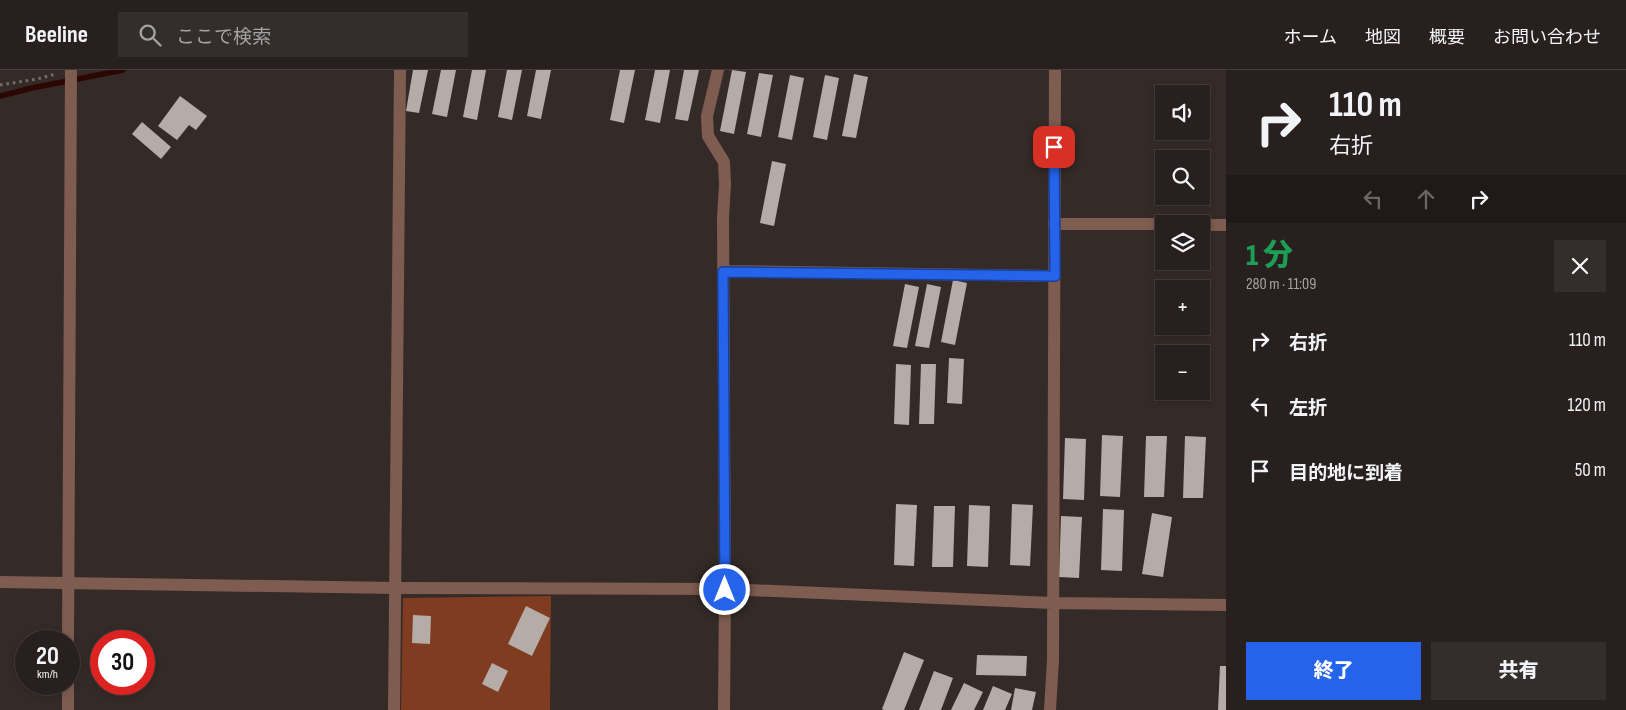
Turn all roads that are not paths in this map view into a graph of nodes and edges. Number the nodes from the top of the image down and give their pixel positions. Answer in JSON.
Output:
{"nodes":[{"id":1,"x":400,"y":70,"type":"edge"},
{"id":2,"x":718,"y":70,"type":"edge"},
{"id":3,"x":1055,"y":70,"type":"edge"},
{"id":4,"x":67,"y":71,"type":"edge"},
{"id":5,"x":1054,"y":224,"type":"junction"},
{"id":6,"x":1155,"y":224,"type":"edge"},
{"id":7,"x":1210,"y":225,"type":"edge"},
{"id":8,"x":1226,"y":225,"type":"edge"},
{"id":9,"x":723,"y":272,"type":"junction"},
{"id":10,"x":1055,"y":276,"type":"junction"},
{"id":11,"x":0,"y":582,"type":"edge"},
{"id":12,"x":68,"y":582,"type":"junction"},
{"id":13,"x":396,"y":588,"type":"junction"},
{"id":14,"x":725,"y":590,"type":"junction"},
{"id":15,"x":1053,"y":603,"type":"junction"},
{"id":16,"x":1226,"y":605,"type":"edge"},
{"id":17,"x":68,"y":630,"type":"edge"},
{"id":18,"x":68,"y":695,"type":"edge"},
{"id":19,"x":68,"y":710,"type":"edge"},
{"id":20,"x":394,"y":710,"type":"edge"},
{"id":21,"x":724,"y":710,"type":"edge"},
{"id":22,"x":1050,"y":710,"type":"edge"}],
"edges":[{"from":1,"to":13,"type":"street"},
{"from":2,"to":9,"type":"street"},
{"from":3,"to":5,"type":"street"},
{"from":4,"to":12,"type":"street"},
{"from":5,"to":6,"type":"street"},
{"from":5,"to":10,"type":"street"},
{"from":7,"to":8,"type":"street"},
{"from":9,"to":10,"type":"street"},
{"from":9,"to":14,"type":"street"},
{"from":10,"to":15,"type":"street"},
{"from":11,"to":12,"type":"street"},
{"from":12,"to":13,"type":"street"},
{"from":12,"to":17,"type":"street"},
{"from":13,"to":14,"type":"street"},
{"from":13,"to":20,"type":"street"},
{"from":14,"to":15,"type":"street"},
{"from":14,"to":21,"type":"street"},
{"from":15,"to":16,"type":"street"},
{"from":15,"to":22,"type":"street"},
{"from":18,"to":19,"type":"street"}]}
